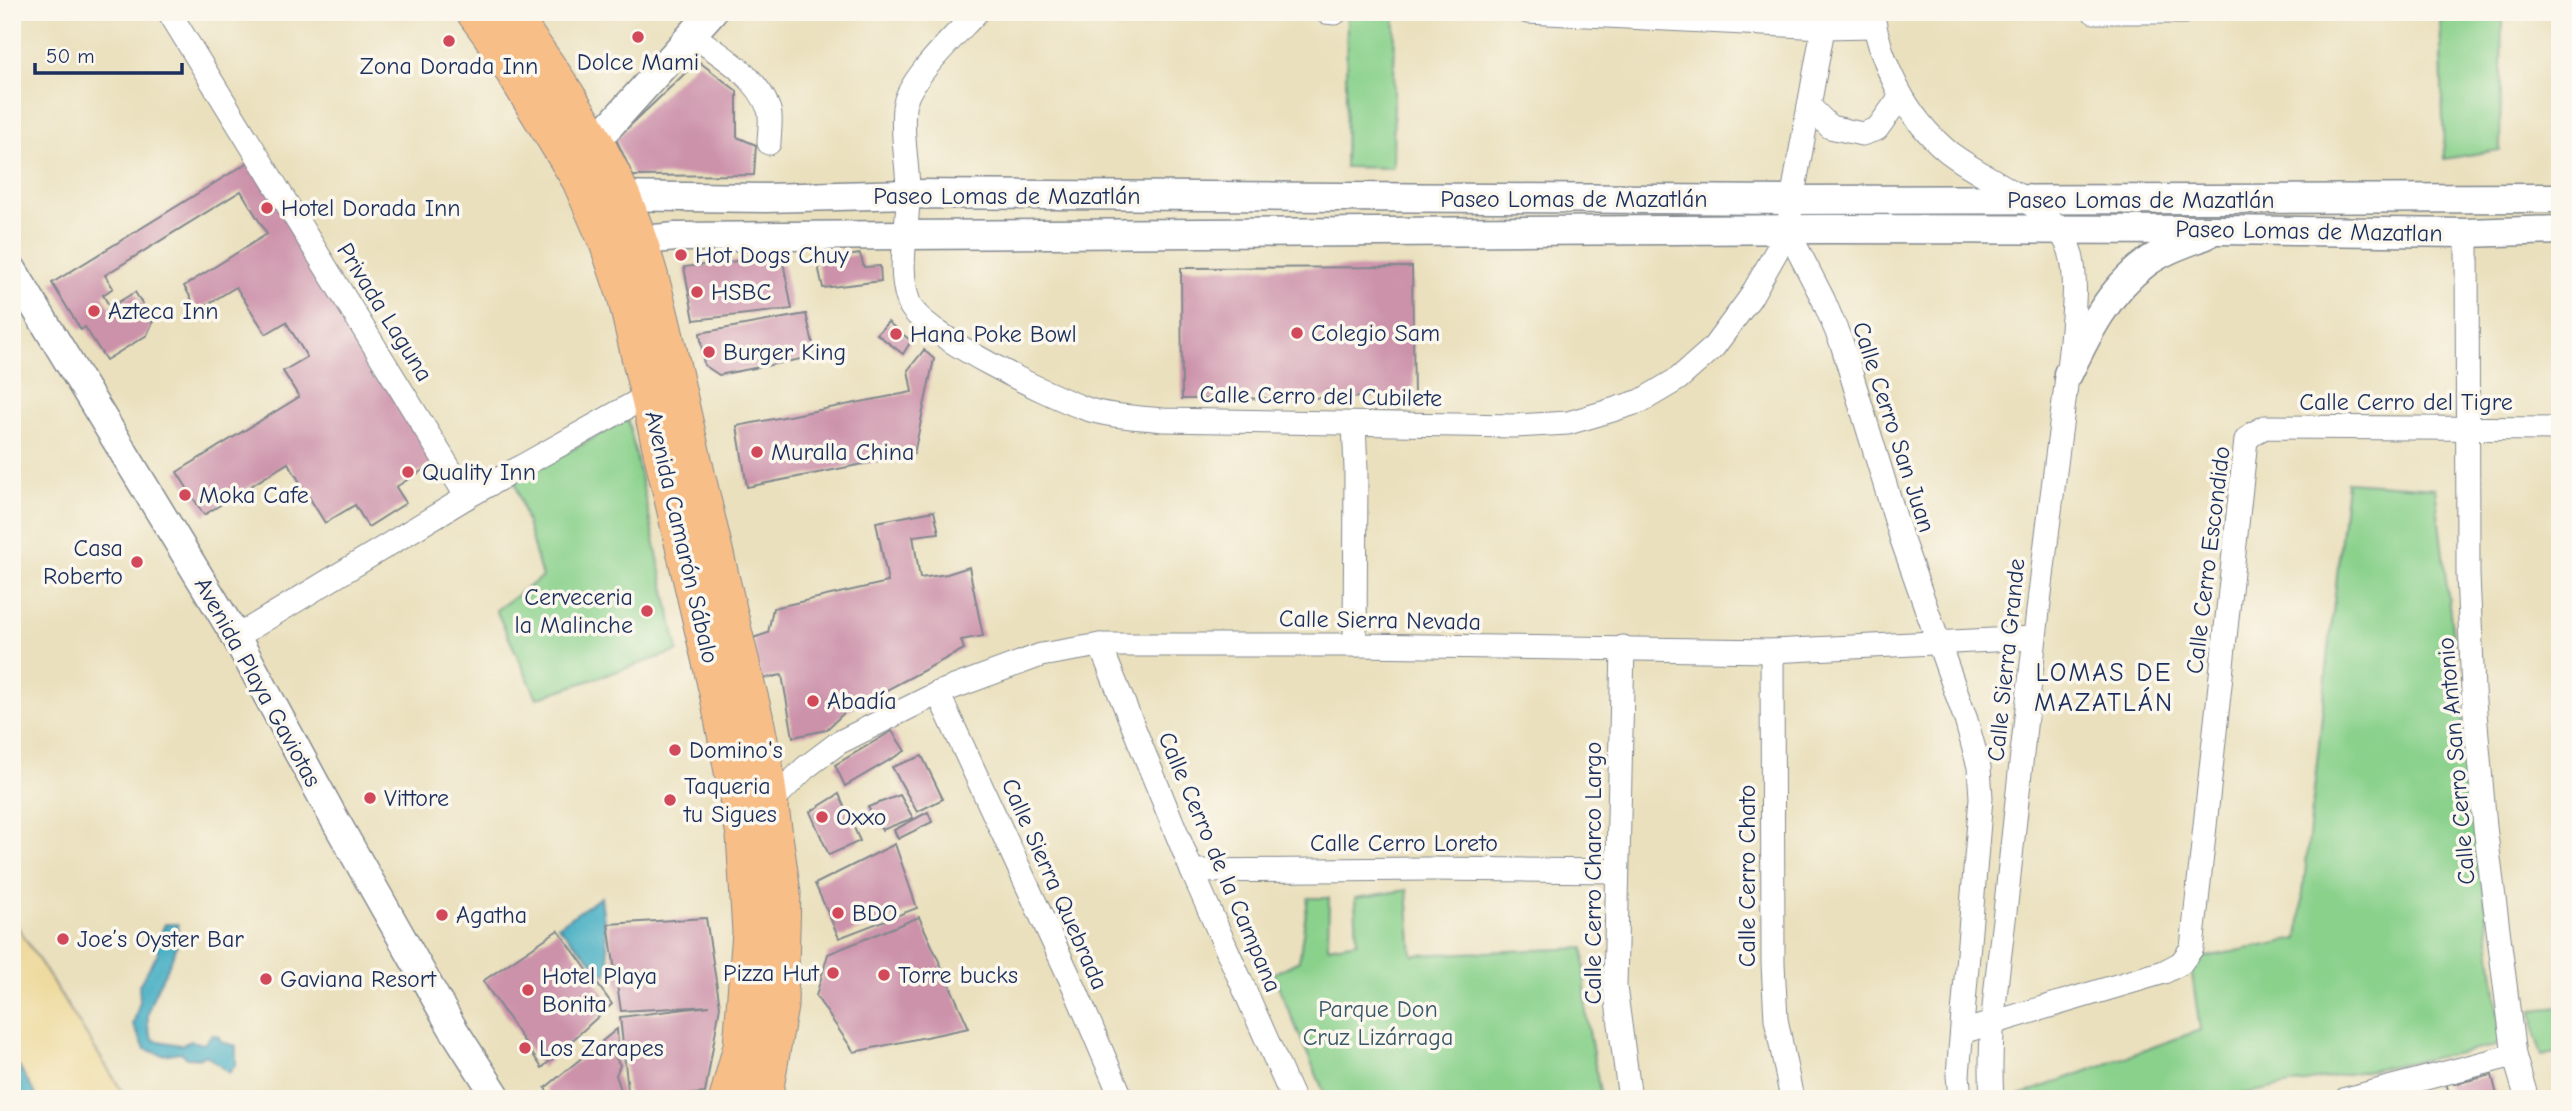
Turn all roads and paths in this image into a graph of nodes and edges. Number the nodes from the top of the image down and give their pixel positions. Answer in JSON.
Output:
{"nodes":[{"id":1,"x":169,"y":12,"type":"edge"},
{"id":2,"x":475,"y":12,"type":"edge"},
{"id":3,"x":508,"y":12,"type":"edge"},
{"id":4,"x":712,"y":12,"type":"edge"},
{"id":5,"x":977,"y":12,"type":"edge"},
{"id":6,"x":1326,"y":12,"type":"edge"},
{"id":7,"x":1528,"y":12,"type":"edge"},
{"id":8,"x":2094,"y":12,"type":"edge"},
{"id":9,"x":2184,"y":12,"type":"edge"},
{"id":10,"x":1335,"y":13,"type":"edge"},
{"id":11,"x":1873,"y":19,"type":"edge"},
{"id":12,"x":1825,"y":20,"type":"edge"},
{"id":13,"x":692,"y":35,"type":"junction"},
{"id":14,"x":1900,"y":96,"type":"junction"},
{"id":15,"x":1809,"y":106,"type":"junction"},
{"id":16,"x":595,"y":142,"type":"junction"},
{"id":17,"x":769,"y":143,"type":"dead end"},
{"id":18,"x":909,"y":194,"type":"junction"},
{"id":19,"x":605,"y":196,"type":"junction"},
{"id":20,"x":2560,"y":198,"type":"edge"},
{"id":21,"x":1792,"y":200,"type":"junction"},
{"id":22,"x":2024,"y":200,"type":"junction"},
{"id":23,"x":2059,"y":230,"type":"junction"},
{"id":24,"x":2221,"y":230,"type":"junction"},
{"id":25,"x":2560,"y":230,"type":"edge"},
{"id":26,"x":1788,"y":231,"type":"junction"},
{"id":27,"x":2467,"y":233,"type":"junction"},
{"id":28,"x":904,"y":235,"type":"junction"},
{"id":29,"x":623,"y":242,"type":"junction"},
{"id":30,"x":12,"y":269,"type":"edge"},
{"id":31,"x":2068,"y":374,"type":"junction"},
{"id":32,"x":649,"y":395,"type":"junction"},
{"id":33,"x":2467,"y":422,"type":"junction"},
{"id":34,"x":1354,"y":424,"type":"junction"},
{"id":35,"x":2560,"y":429,"type":"edge"},
{"id":36,"x":2254,"y":433,"type":"joint"},
{"id":37,"x":467,"y":497,"type":"junction"},
{"id":38,"x":236,"y":637,"type":"junction"},
{"id":39,"x":2033,"y":638,"type":"junction"},
{"id":40,"x":1939,"y":644,"type":"junction"},
{"id":41,"x":1100,"y":645,"type":"junction"},
{"id":42,"x":1355,"y":645,"type":"junction"},
{"id":43,"x":1623,"y":648,"type":"junction"},
{"id":44,"x":1773,"y":651,"type":"junction"},
{"id":45,"x":939,"y":693,"type":"junction"},
{"id":46,"x":769,"y":804,"type":"junction"},
{"id":47,"x":1192,"y":871,"type":"junction"},
{"id":48,"x":1617,"y":872,"type":"junction"},
{"id":49,"x":1994,"y":1023,"type":"junction"},
{"id":50,"x":1962,"y":1032,"type":"junction"},
{"id":51,"x":2514,"y":1055,"type":"junction"},
{"id":52,"x":498,"y":1099,"type":"edge"},
{"id":53,"x":727,"y":1099,"type":"edge"},
{"id":54,"x":762,"y":1099,"type":"edge"},
{"id":55,"x":1122,"y":1099,"type":"edge"},
{"id":56,"x":1293,"y":1099,"type":"edge"},
{"id":57,"x":1630,"y":1099,"type":"edge"},
{"id":58,"x":1792,"y":1099,"type":"edge"},
{"id":59,"x":1960,"y":1099,"type":"edge"},
{"id":60,"x":1993,"y":1099,"type":"edge"},
{"id":61,"x":2346,"y":1099,"type":"edge"},
{"id":62,"x":2527,"y":1099,"type":"edge"}],
"edges":[{"from":1,"to":37,"type":"street","name":"Privada Laguna"},
{"from":2,"to":19,"type":"main road","name":"Avenida Camarón Sábalo"},
{"from":3,"to":16,"type":"main road","name":"Avenida Camarón Sábalo"},
{"from":4,"to":13,"type":"street"},
{"from":5,"to":18,"type":"street","name":"Calle Cerro del Cubilete"},
{"from":6,"to":10,"type":"street"},
{"from":7,"to":12,"type":"street"},
{"from":8,"to":9,"type":"street"},
{"from":11,"to":12,"type":"street"},
{"from":11,"to":14,"type":"street"},
{"from":12,"to":15,"type":"street"},
{"from":13,"to":16,"type":"street"},
{"from":13,"to":17,"type":"street"},
{"from":14,"to":15,"type":"street"},
{"from":14,"to":22,"type":"street"},
{"from":15,"to":21,"type":"street"},
{"from":16,"to":19,"type":"main road","name":"Avenida Camarón Sábalo"},
{"from":18,"to":19,"type":"street","name":"Paseo Lomas de Mazatlán"},
{"from":18,"to":21,"type":"street","name":"Paseo Lomas de Mazatlán"},
{"from":18,"to":28,"type":"street","name":"Calle Cerro del Cubilete"},
{"from":19,"to":29,"type":"main road","name":"Avenida Camarón Sábalo"},
{"from":20,"to":22,"type":"street","name":"Paseo Lomas de Mazatlán"},
{"from":21,"to":22,"type":"street","name":"Paseo Lomas de Mazatlán"},
{"from":21,"to":26,"type":"street"},
{"from":22,"to":23,"type":"street"},
{"from":23,"to":24,"type":"street","name":"Paseo Lomas de Mazatlan"},
{"from":23,"to":26,"type":"street","name":"Paseo Lomas de Mazatlán"},
{"from":23,"to":31,"type":"street","name":"Calle Sierra Grande"},
{"from":24,"to":27,"type":"street","name":"Paseo Lomas de Mazatlan"},
{"from":24,"to":31,"type":"street"},
{"from":25,"to":27,"type":"street","name":"Paseo Lomas de Mazatlan"},
{"from":26,"to":28,"type":"street","name":"Paseo Lomas de Mazatlán"},
{"from":26,"to":34,"type":"street","name":"Calle Cerro del Cubilete"},
{"from":26,"to":40,"type":"street","name":"Calle Cerro San Juan"},
{"from":27,"to":33,"type":"street","name":"Calle Cerro San Antonio"},
{"from":28,"to":29,"type":"street","name":"Paseo Lomas de Mazatlán"},
{"from":28,"to":34,"type":"street","name":"Calle Cerro del Cubilete"},
{"from":29,"to":32,"type":"main road","name":"Avenida Camarón Sábalo"},
{"from":29,"to":46,"type":"main road","name":"Avenida Camarón Sábalo"},
{"from":30,"to":38,"type":"street","name":"Avenida Playa Gaviotas"},
{"from":31,"to":39,"type":"street","name":"Calle Sierra Grande"},
{"from":32,"to":37,"type":"street"},
{"from":32,"to":53,"type":"main road","name":"Avenida Camarón Sábalo"},
{"from":33,"to":35,"type":"street","name":"Calle Cerro del Tigre"},
{"from":33,"to":36,"type":"street","name":"Calle Cerro del Tigre"},
{"from":33,"to":51,"type":"street","name":"Calle Cerro San Antonio"},
{"from":34,"to":42,"type":"street"},
{"from":36,"to":49,"type":"street","name":"Calle Cerro Escondido"},
{"from":37,"to":38,"type":"street"},
{"from":38,"to":52,"type":"street","name":"Avenida Playa Gaviotas"},
{"from":39,"to":40,"type":"street","name":"Calle Sierra Nevada"},
{"from":39,"to":49,"type":"street","name":"Calle Sierra Grande"},
{"from":40,"to":44,"type":"street","name":"Calle Sierra Nevada"},
{"from":40,"to":50,"type":"street","name":"Calle Sierra Grande"},
{"from":41,"to":42,"type":"street","name":"Calle Sierra Nevada"},
{"from":41,"to":45,"type":"street","name":"Calle Sierra Nevada"},
{"from":41,"to":47,"type":"street","name":"Calle Cerro de la Campana"},
{"from":42,"to":43,"type":"street","name":"Calle Sierra Nevada"},
{"from":43,"to":44,"type":"street","name":"Calle Sierra Nevada"},
{"from":43,"to":48,"type":"street","name":"Calle Cerro Charco Largo"},
{"from":44,"to":58,"type":"street","name":"Calle Cerro Chato"},
{"from":45,"to":46,"type":"street","name":"Calle Sierra Nevada"},
{"from":45,"to":55,"type":"street","name":"Calle Sierra Quebrada"},
{"from":46,"to":54,"type":"main road","name":"Avenida Camarón Sábalo"},
{"from":47,"to":48,"type":"street","name":"Calle Cerro Loreto"},
{"from":47,"to":56,"type":"street","name":"Calle Cerro de la Campana"},
{"from":48,"to":57,"type":"street","name":"Calle Cerro Charco Largo"},
{"from":49,"to":50,"type":"street","name":"Calle Cerro Escondido"},
{"from":49,"to":60,"type":"street","name":"Calle Sierra Grande"},
{"from":50,"to":59,"type":"street","name":"Calle Sierra Grande"},
{"from":51,"to":61,"type":"street"},
{"from":51,"to":62,"type":"street","name":"Calle Cerro San Antonio"}]}
